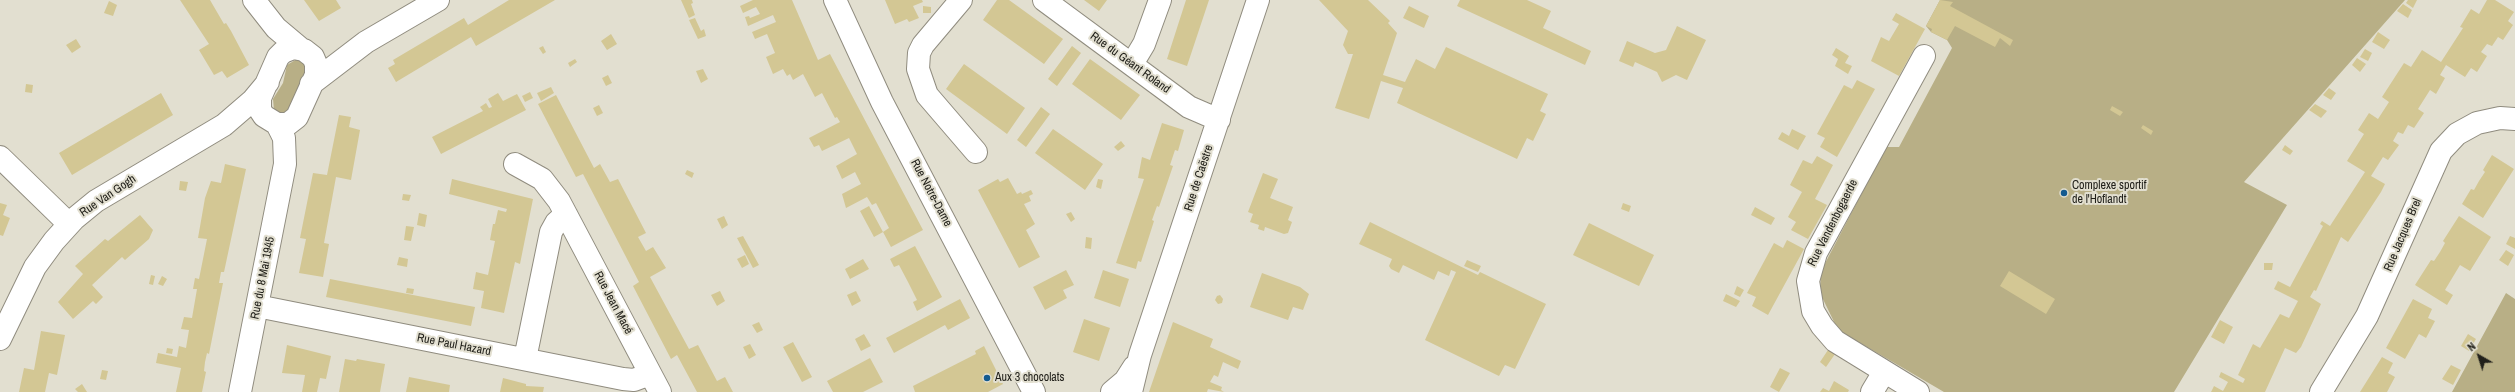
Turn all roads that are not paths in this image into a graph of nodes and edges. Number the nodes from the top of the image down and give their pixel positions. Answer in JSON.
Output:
{"nodes":[{"id":1,"x":438,"y":0,"type":"edge"},
{"id":2,"x":835,"y":0,"type":"edge"},
{"id":3,"x":961,"y":0,"type":"edge"},
{"id":4,"x":1044,"y":0,"type":"edge"},
{"id":5,"x":1160,"y":0,"type":"edge"},
{"id":6,"x":1258,"y":0,"type":"edge"},
{"id":7,"x":257,"y":5,"type":"edge"},
{"id":8,"x":366,"y":42,"type":"junction"},
{"id":9,"x":303,"y":50,"type":"junction"},
{"id":10,"x":1924,"y":56,"type":"dead end"},
{"id":11,"x":1132,"y":64,"type":"junction"},
{"id":12,"x":271,"y":75,"type":"junction"},
{"id":13,"x":311,"y":84,"type":"junction"},
{"id":14,"x":301,"y":111,"type":"junction"},
{"id":15,"x":2515,"y":119,"type":"edge"},
{"id":16,"x":1219,"y":120,"type":"junction"},
{"id":17,"x":272,"y":122,"type":"junction"},
{"id":18,"x":224,"y":125,"type":"junction"},
{"id":19,"x":976,"y":152,"type":"dead end"},
{"id":20,"x":0,"y":157,"type":"edge"},
{"id":21,"x":285,"y":164,"type":"junction"},
{"id":22,"x":515,"y":164,"type":"dead end"},
{"id":23,"x":566,"y":214,"type":"junction"},
{"id":24,"x":69,"y":224,"type":"junction"},
{"id":25,"x":257,"y":306,"type":"junction"},
{"id":26,"x":0,"y":339,"type":"edge"},
{"id":27,"x":1140,"y":355,"type":"junction"},
{"id":28,"x":525,"y":359,"type":"junction"},
{"id":29,"x":1884,"y":372,"type":"junction"},
{"id":30,"x":655,"y":383,"type":"edge"},
{"id":31,"x":1036,"y":389,"type":"edge"},
{"id":32,"x":240,"y":392,"type":"edge"},
{"id":33,"x":1112,"y":392,"type":"edge"},
{"id":34,"x":1131,"y":392,"type":"edge"},
{"id":35,"x":1872,"y":392,"type":"edge"},
{"id":36,"x":1918,"y":392,"type":"edge"},
{"id":37,"x":2321,"y":392,"type":"edge"}],
"edges":[{"from":1,"to":8,"type":"street"},
{"from":2,"to":31,"type":"street","name":"Rue Notre-Dame"},
{"from":3,"to":19,"type":"street"},
{"from":4,"to":11,"type":"street","name":"Rue du Géant Roland"},
{"from":5,"to":11,"type":"street"},
{"from":6,"to":16,"type":"street","name":"Rue de Caëstre"},
{"from":7,"to":9,"type":"street"},
{"from":7,"to":12,"type":"street"},
{"from":8,"to":9,"type":"street"},
{"from":8,"to":13,"type":"street"},
{"from":9,"to":12,"type":"street"},
{"from":9,"to":13,"type":"street","name":"Rue du 8 Mai 1945"},
{"from":10,"to":29,"type":"street","name":"Rue Vandenbogaerde"},
{"from":11,"to":16,"type":"street","name":"Rue du Géant Roland"},
{"from":12,"to":17,"type":"street","name":"Rue du 8 Mai 1945"},
{"from":12,"to":18,"type":"street","name":"Rue Van Gogh"},
{"from":13,"to":14,"type":"street","name":"Rue du 8 Mai 1945"},
{"from":14,"to":17,"type":"street"},
{"from":14,"to":21,"type":"street","name":"Rue du 8 Mai 1945"},
{"from":15,"to":37,"type":"street","name":"Rue Jacques Brel"},
{"from":16,"to":27,"type":"street","name":"Rue de Caëstre"},
{"from":17,"to":18,"type":"street","name":"Rue Van Gogh"},
{"from":17,"to":21,"type":"street","name":"Rue du 8 Mai 1945"},
{"from":18,"to":24,"type":"street","name":"Rue Van Gogh"},
{"from":20,"to":24,"type":"street"},
{"from":21,"to":25,"type":"street","name":"Rue du 8 Mai 1945"},
{"from":22,"to":23,"type":"street","name":"Rue Jean Macé"},
{"from":23,"to":28,"type":"street"},
{"from":23,"to":30,"type":"street","name":"Rue Jean Macé"},
{"from":24,"to":26,"type":"street","name":"Rue Van Gogh"},
{"from":25,"to":28,"type":"street","name":"Rue Paul Hazard"},
{"from":25,"to":32,"type":"street","name":"Rue du 8 Mai 1945"},
{"from":27,"to":33,"type":"street","name":"Rue de Caëstre"},
{"from":27,"to":34,"type":"street","name":"Rue de Caëstre"},
{"from":28,"to":30,"type":"street","name":"Rue Paul Hazard"},
{"from":29,"to":35,"type":"street"},
{"from":29,"to":36,"type":"street","name":"Rue Vandenbogaerde"}]}
